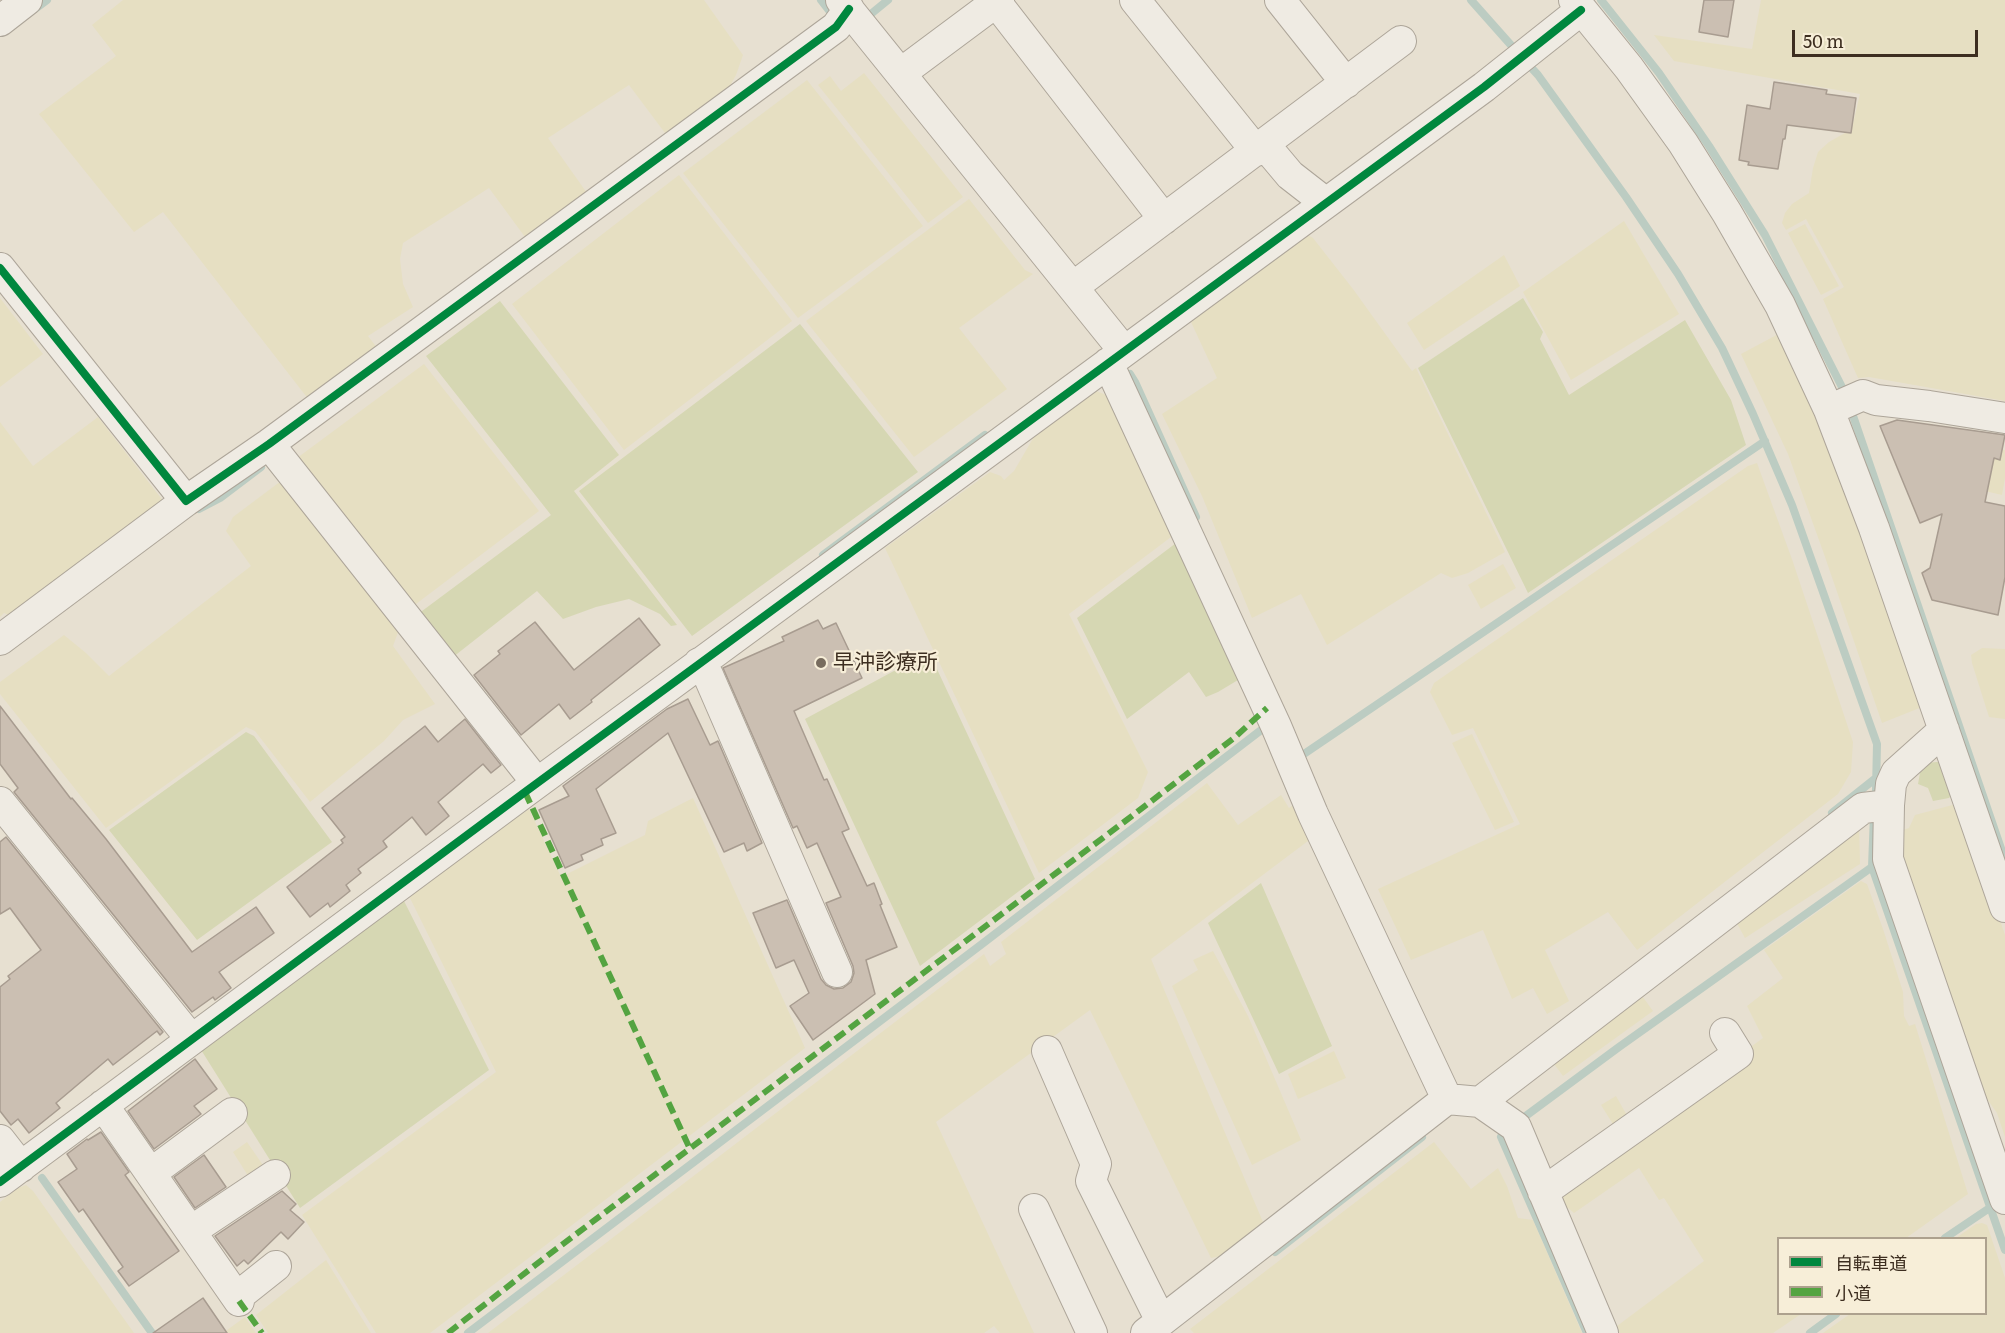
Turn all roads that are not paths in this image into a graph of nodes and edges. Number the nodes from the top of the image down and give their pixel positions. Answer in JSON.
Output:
{"nodes":[{"id":1,"x":27,"y":0,"type":"edge"},
{"id":2,"x":1135,"y":0,"type":"edge"},
{"id":3,"x":1280,"y":0,"type":"edge"},
{"id":4,"x":997,"y":1,"type":"edge"},
{"id":5,"x":1577,"y":5,"type":"edge"},
{"id":6,"x":849,"y":16,"type":"edge"},
{"id":7,"x":0,"y":21,"type":"edge"},
{"id":8,"x":1401,"y":41,"type":"dead end"},
{"id":9,"x":901,"y":73,"type":"junction"},
{"id":10,"x":1346,"y":83,"type":"junction"},
{"id":11,"x":1260,"y":147,"type":"junction"},
{"id":12,"x":1326,"y":203,"type":"junction"},
{"id":13,"x":1164,"y":219,"type":"junction"},
{"id":14,"x":0,"y":268,"type":"edge"},
{"id":15,"x":1073,"y":287,"type":"junction"},
{"id":16,"x":1116,"y":349,"type":"junction"},
{"id":17,"x":1842,"y":404,"type":"junction"},
{"id":18,"x":2005,"y":418,"type":"edge"},
{"id":19,"x":275,"y":452,"type":"junction"},
{"id":20,"x":186,"y":501,"type":"junction"},
{"id":21,"x":0,"y":640,"type":"edge"},
{"id":22,"x":699,"y":663,"type":"junction"},
{"id":23,"x":1944,"y":730,"type":"junction"},
{"id":24,"x":532,"y":776,"type":"junction"},
{"id":25,"x":1879,"y":806,"type":"junction"},
{"id":26,"x":3,"y":814,"type":"edge"},
{"id":27,"x":1995,"y":847,"type":"edge"},
{"id":28,"x":2005,"y":907,"type":"edge"},
{"id":29,"x":837,"y":972,"type":"dead end"},
{"id":30,"x":187,"y":1033,"type":"junction"},
{"id":31,"x":1725,"y":1033,"type":"dead end"},
{"id":32,"x":1047,"y":1051,"type":"dead end"},
{"id":33,"x":1447,"y":1099,"type":"junction"},
{"id":34,"x":1480,"y":1102,"type":"junction"},
{"id":35,"x":104,"y":1105,"type":"junction"},
{"id":36,"x":232,"y":1113,"type":"dead end"},
{"id":37,"x":9,"y":1160,"type":"edge"},
{"id":38,"x":151,"y":1173,"type":"junction"},
{"id":39,"x":275,"y":1175,"type":"dead end"},
{"id":40,"x":1543,"y":1192,"type":"junction"},
{"id":41,"x":2005,"y":1199,"type":"edge"},
{"id":42,"x":1034,"y":1209,"type":"dead end"},
{"id":43,"x":191,"y":1231,"type":"junction"},
{"id":44,"x":276,"y":1266,"type":"dead end"},
{"id":45,"x":1153,"y":1327,"type":"edge"},
{"id":46,"x":1092,"y":1333,"type":"edge"},
{"id":47,"x":1603,"y":1333,"type":"edge"}],
"edges":[{"from":1,"to":7,"type":"street"},
{"from":2,"to":11,"type":"street"},
{"from":3,"to":10,"type":"street"},
{"from":4,"to":9,"type":"street"},
{"from":4,"to":13,"type":"street"},
{"from":5,"to":12,"type":"street"},
{"from":5,"to":17,"type":"street"},
{"from":6,"to":9,"type":"street"},
{"from":6,"to":19,"type":"street"},
{"from":8,"to":10,"type":"street"},
{"from":9,"to":15,"type":"street"},
{"from":10,"to":11,"type":"street"},
{"from":11,"to":12,"type":"street"},
{"from":11,"to":13,"type":"street"},
{"from":12,"to":16,"type":"street"},
{"from":13,"to":15,"type":"street"},
{"from":14,"to":20,"type":"street"},
{"from":15,"to":16,"type":"street"},
{"from":16,"to":22,"type":"street"},
{"from":16,"to":33,"type":"street"},
{"from":17,"to":18,"type":"street"},
{"from":17,"to":23,"type":"street"},
{"from":19,"to":20,"type":"street"},
{"from":19,"to":24,"type":"street"},
{"from":20,"to":21,"type":"street"},
{"from":22,"to":24,"type":"street"},
{"from":22,"to":29,"type":"street"},
{"from":23,"to":25,"type":"street"},
{"from":23,"to":27,"type":"street"},
{"from":24,"to":30,"type":"street"},
{"from":25,"to":34,"type":"street"},
{"from":25,"to":41,"type":"street"},
{"from":26,"to":30,"type":"street"},
{"from":27,"to":28,"type":"street"},
{"from":30,"to":35,"type":"street"},
{"from":31,"to":40,"type":"street"},
{"from":32,"to":45,"type":"street"},
{"from":33,"to":34,"type":"street"},
{"from":33,"to":45,"type":"street"},
{"from":34,"to":40,"type":"street"},
{"from":35,"to":37,"type":"street"},
{"from":35,"to":38,"type":"street"},
{"from":36,"to":38,"type":"street"},
{"from":38,"to":43,"type":"street"},
{"from":39,"to":43,"type":"street"},
{"from":40,"to":47,"type":"street"},
{"from":42,"to":46,"type":"street"},
{"from":43,"to":44,"type":"street"}]}
